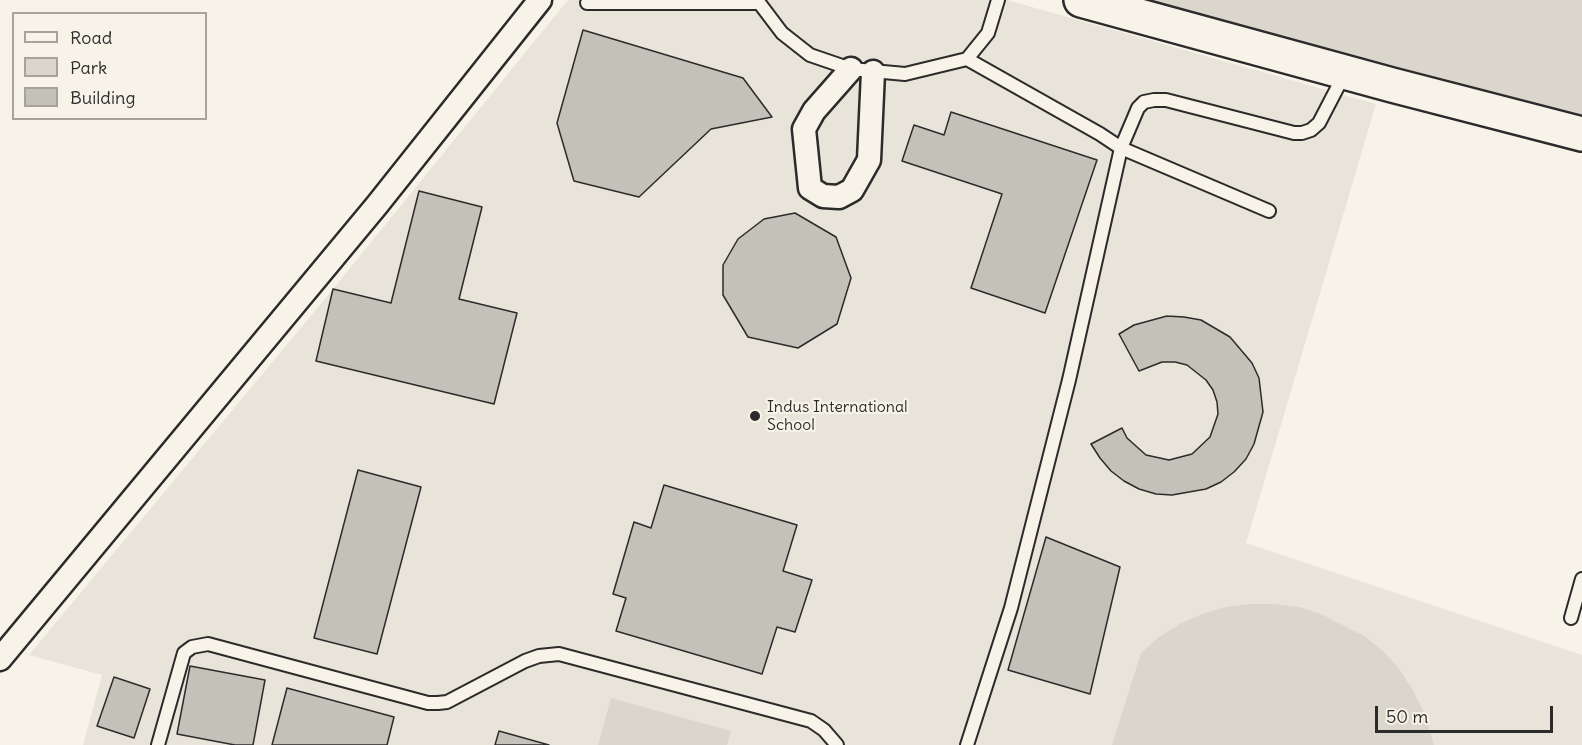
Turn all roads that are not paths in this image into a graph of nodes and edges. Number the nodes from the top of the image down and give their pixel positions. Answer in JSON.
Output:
{"nodes":[{"id":1,"x":540,"y":0,"type":"edge"},
{"id":2,"x":998,"y":0,"type":"edge"},
{"id":3,"x":1080,"y":0,"type":"edge"},
{"id":4,"x":757,"y":1,"type":"edge"},
{"id":5,"x":587,"y":3,"type":"dead end"},
{"id":6,"x":967,"y":59,"type":"junction"},
{"id":7,"x":851,"y":69,"type":"junction"},
{"id":8,"x":873,"y":72,"type":"junction"},
{"id":9,"x":1345,"y":72,"type":"junction"},
{"id":10,"x":1582,"y":134,"type":"edge"},
{"id":11,"x":1121,"y":148,"type":"junction"},
{"id":12,"x":1269,"y":211,"type":"dead end"},
{"id":13,"x":1582,"y":579,"type":"edge"},
{"id":14,"x":1571,"y":618,"type":"dead end"},
{"id":15,"x":0,"y":659,"type":"edge"},
{"id":16,"x":158,"y":745,"type":"edge"},
{"id":17,"x":837,"y":745,"type":"edge"},
{"id":18,"x":967,"y":745,"type":"edge"}],
"edges":[{"from":1,"to":15,"type":"street"},
{"from":2,"to":6,"type":"lane"},
{"from":3,"to":9,"type":"street"},
{"from":4,"to":5,"type":"lane"},
{"from":4,"to":7,"type":"lane"},
{"from":6,"to":8,"type":"lane"},
{"from":6,"to":11,"type":"lane"},
{"from":7,"to":8,"type":"lane"},
{"from":7,"to":8,"type":"street"},
{"from":9,"to":10,"type":"street"},
{"from":9,"to":11,"type":"lane"},
{"from":11,"to":12,"type":"lane"},
{"from":11,"to":18,"type":"lane"},
{"from":13,"to":14,"type":"lane"},
{"from":16,"to":17,"type":"lane"}]}
